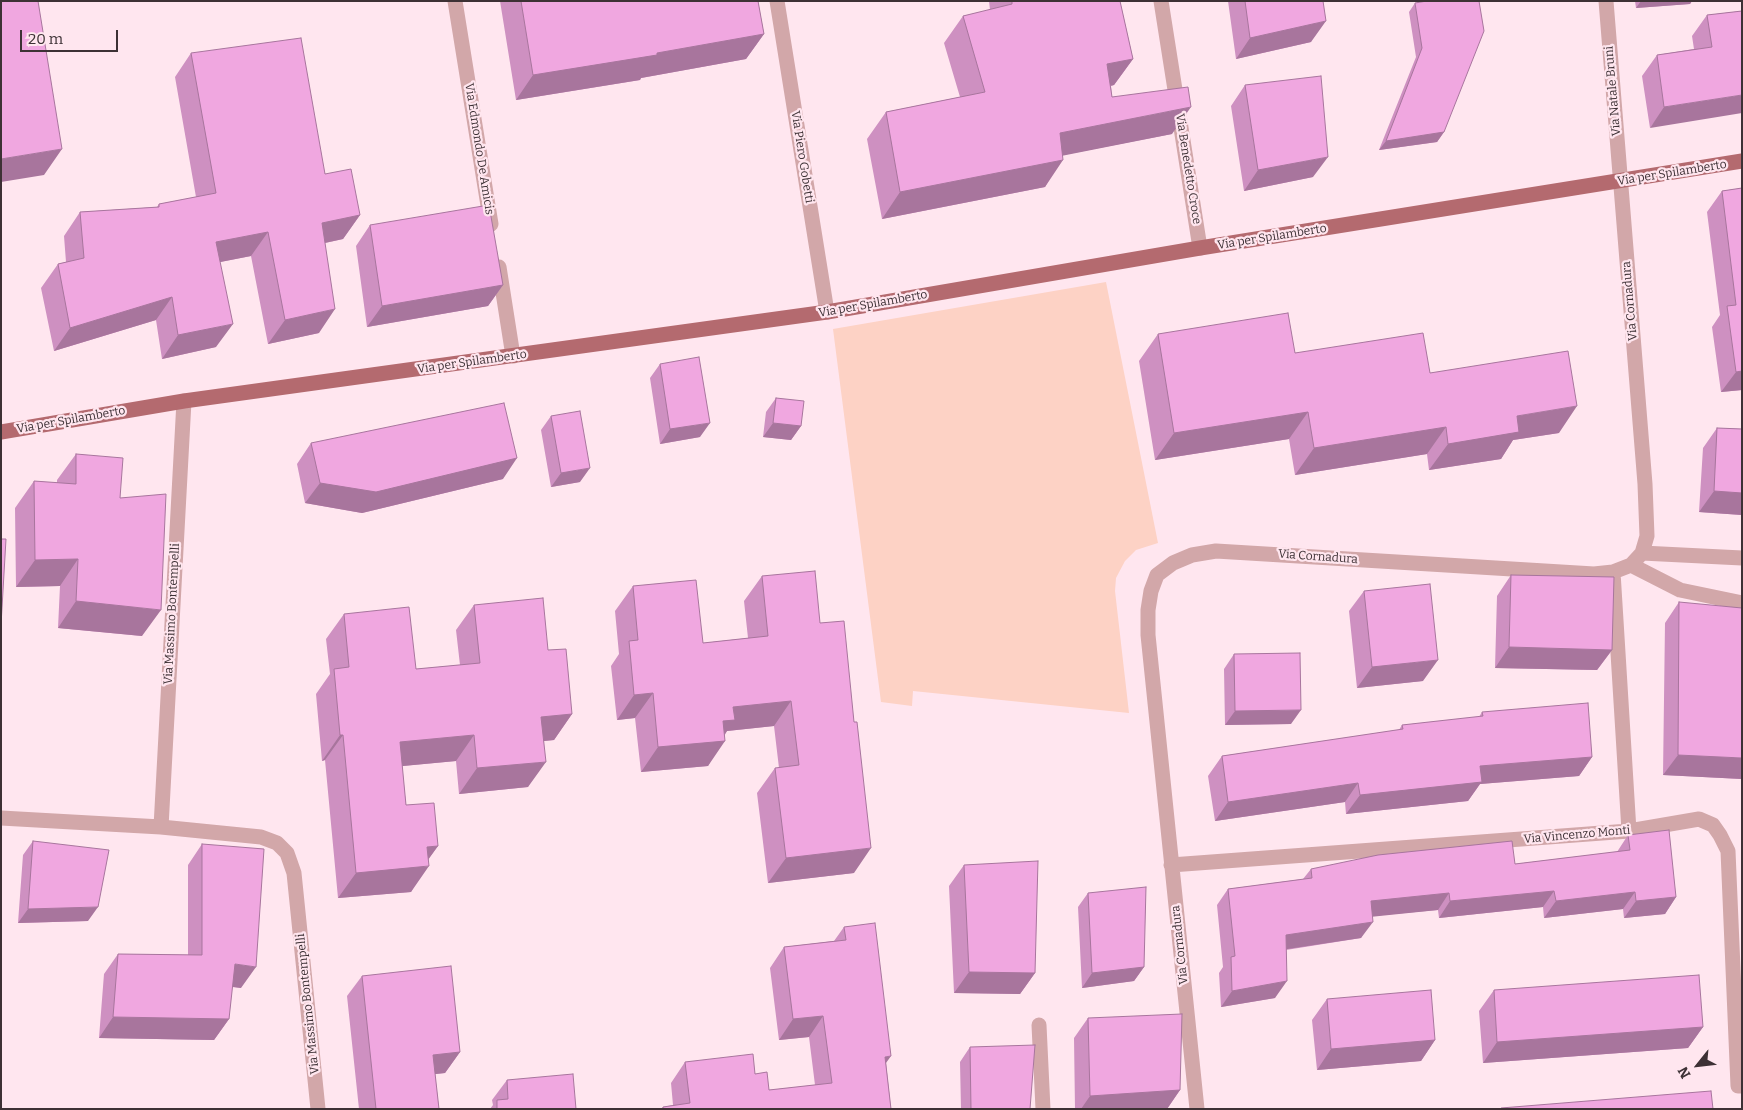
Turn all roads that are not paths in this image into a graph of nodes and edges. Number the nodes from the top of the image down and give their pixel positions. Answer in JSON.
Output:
{"nodes":[{"id":1,"x":455,"y":1,"type":"edge"},
{"id":2,"x":777,"y":1,"type":"edge"},
{"id":3,"x":1161,"y":1,"type":"edge"},
{"id":4,"x":1606,"y":1,"type":"edge"},
{"id":5,"x":1742,"y":161,"type":"edge"},
{"id":6,"x":1621,"y":181,"type":"junction"},
{"id":7,"x":493,"y":234,"type":"edge"},
{"id":8,"x":1200,"y":248,"type":"junction"},
{"id":9,"x":496,"y":252,"type":"edge"},
{"id":10,"x":827,"y":312,"type":"junction"},
{"id":11,"x":514,"y":356,"type":"junction"},
{"id":12,"x":184,"y":401,"type":"junction"},
{"id":13,"x":1,"y":432,"type":"edge"},
{"id":14,"x":1642,"y":553,"type":"junction"},
{"id":15,"x":1742,"y":558,"type":"edge"},
{"id":16,"x":1631,"y":565,"type":"junction"},
{"id":17,"x":1613,"y":572,"type":"junction"},
{"id":18,"x":1742,"y":603,"type":"edge"},
{"id":19,"x":1,"y":818,"type":"edge"},
{"id":20,"x":161,"y":827,"type":"junction"},
{"id":21,"x":1629,"y":832,"type":"junction"},
{"id":22,"x":1171,"y":866,"type":"junction"},
{"id":23,"x":1039,"y":1025,"type":"dead end"},
{"id":24,"x":1742,"y":1086,"type":"edge"},
{"id":25,"x":318,"y":1109,"type":"edge"},
{"id":26,"x":1043,"y":1109,"type":"edge"},
{"id":27,"x":1197,"y":1109,"type":"edge"}],
"edges":[{"from":1,"to":7,"type":"street","name":"Via Edmondo De Amicis"},
{"from":2,"to":10,"type":"street","name":"Via Piero Gobetti"},
{"from":3,"to":8,"type":"street","name":"Via Benedetto Croce"},
{"from":4,"to":6,"type":"street","name":"Via Natale Bruni"},
{"from":5,"to":6,"type":"main road","name":"Via per Spilamberto"},
{"from":6,"to":8,"type":"main road","name":"Via per Spilamberto"},
{"from":6,"to":14,"type":"street","name":"Via Cornadura"},
{"from":8,"to":10,"type":"main road","name":"Via per Spilamberto"},
{"from":9,"to":11,"type":"street"},
{"from":10,"to":11,"type":"main road","name":"Via per Spilamberto"},
{"from":11,"to":12,"type":"main road","name":"Via per Spilamberto"},
{"from":12,"to":13,"type":"main road","name":"Via per Spilamberto"},
{"from":12,"to":20,"type":"street","name":"Via Massimo Bontempelli"},
{"from":14,"to":15,"type":"street"},
{"from":14,"to":16,"type":"street","name":"Via Cornadura"},
{"from":16,"to":17,"type":"street","name":"Via Cornadura"},
{"from":16,"to":18,"type":"street"},
{"from":17,"to":21,"type":"street"},
{"from":17,"to":22,"type":"street","name":"Via Cornadura"},
{"from":19,"to":20,"type":"street","name":"Via Massimo Bontempelli"},
{"from":20,"to":25,"type":"street","name":"Via Massimo Bontempelli"},
{"from":21,"to":22,"type":"street","name":"Via Vincenzo Monti"},
{"from":21,"to":24,"type":"street","name":"Via Vincenzo Monti"},
{"from":22,"to":27,"type":"street","name":"Via Cornadura"},
{"from":23,"to":26,"type":"street"}]}
